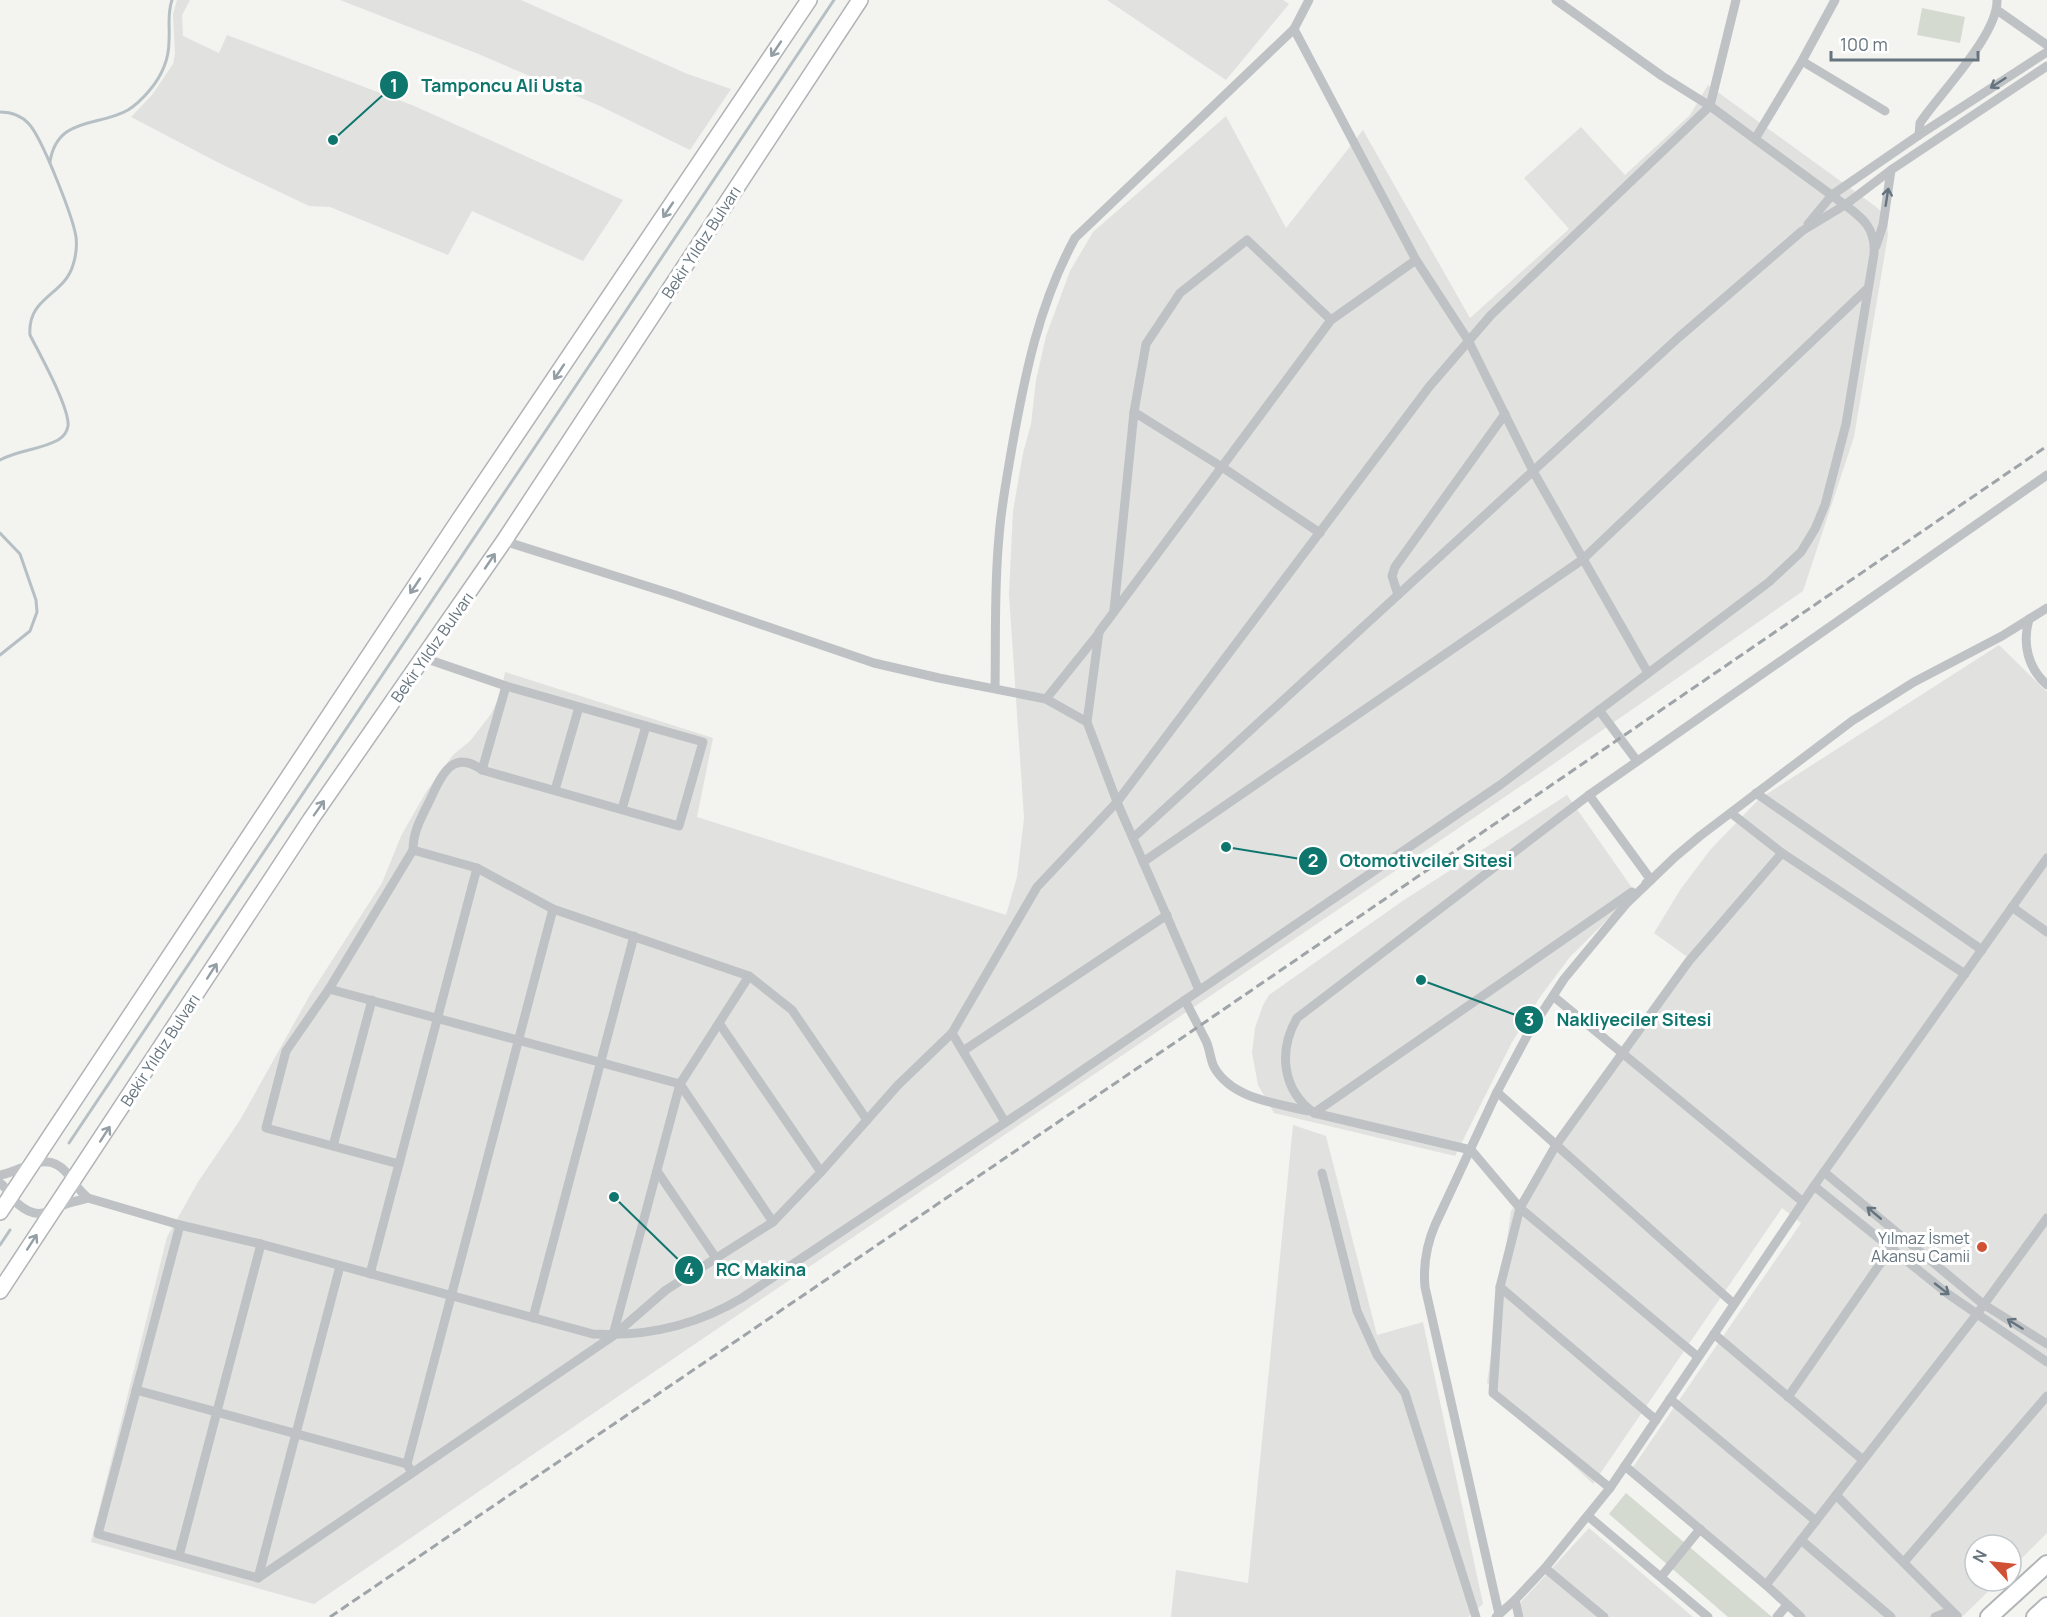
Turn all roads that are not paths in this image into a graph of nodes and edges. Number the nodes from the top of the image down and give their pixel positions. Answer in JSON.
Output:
{"nodes":[{"id":1,"x":809,"y":0,"type":"edge"},
{"id":2,"x":860,"y":0,"type":"edge"},
{"id":3,"x":1310,"y":0,"type":"edge"},
{"id":4,"x":1556,"y":0,"type":"edge"},
{"id":5,"x":1737,"y":0,"type":"edge"},
{"id":6,"x":1834,"y":0,"type":"edge"},
{"id":7,"x":1997,"y":5,"type":"edge"},
{"id":8,"x":1294,"y":29,"type":"junction"},
{"id":9,"x":2047,"y":45,"type":"edge"},
{"id":10,"x":2047,"y":52,"type":"edge"},
{"id":11,"x":1802,"y":61,"type":"junction"},
{"id":12,"x":2047,"y":66,"type":"edge"},
{"id":13,"x":1710,"y":106,"type":"junction"},
{"id":14,"x":1885,"y":111,"type":"dead end"},
{"id":15,"x":1919,"y":135,"type":"junction"},
{"id":16,"x":1755,"y":139,"type":"junction"},
{"id":17,"x":1892,"y":171,"type":"junction"},
{"id":18,"x":1832,"y":195,"type":"junction"},
{"id":19,"x":1845,"y":204,"type":"junction"},
{"id":20,"x":1802,"y":231,"type":"junction"},
{"id":21,"x":1874,"y":254,"type":"junction"},
{"id":22,"x":1416,"y":260,"type":"junction"},
{"id":23,"x":1868,"y":288,"type":"junction"},
{"id":24,"x":1331,"y":320,"type":"junction"},
{"id":25,"x":1468,"y":340,"type":"junction"},
{"id":26,"x":1134,"y":412,"type":"junction"},
{"id":27,"x":1505,"y":414,"type":"junction"},
{"id":28,"x":1222,"y":467,"type":"junction"},
{"id":29,"x":1533,"y":471,"type":"junction"},
{"id":30,"x":2047,"y":475,"type":"edge"},
{"id":31,"x":1320,"y":533,"type":"junction"},
{"id":32,"x":504,"y":541,"type":"junction"},
{"id":33,"x":1582,"y":560,"type":"junction"},
{"id":34,"x":1398,"y":595,"type":"junction"},
{"id":35,"x":2047,"y":608,"type":"edge"},
{"id":36,"x":1114,"y":612,"type":"junction"},
{"id":37,"x":2029,"y":620,"type":"junction"},
{"id":38,"x":1099,"y":632,"type":"junction"},
{"id":39,"x":424,"y":658,"type":"junction"},
{"id":40,"x":1648,"y":673,"type":"junction"},
{"id":41,"x":2047,"y":685,"type":"edge"},
{"id":42,"x":506,"y":686,"type":"junction"},
{"id":43,"x":995,"y":688,"type":"junction"},
{"id":44,"x":1046,"y":699,"type":"junction"},
{"id":45,"x":579,"y":706,"type":"junction"},
{"id":46,"x":1599,"y":710,"type":"junction"},
{"id":47,"x":1087,"y":722,"type":"junction"},
{"id":48,"x":646,"y":726,"type":"junction"},
{"id":49,"x":1637,"y":761,"type":"junction"},
{"id":50,"x":482,"y":770,"type":"junction"},
{"id":51,"x":555,"y":790,"type":"junction"},
{"id":52,"x":1756,"y":793,"type":"junction"},
{"id":53,"x":1589,"y":795,"type":"junction"},
{"id":54,"x":1117,"y":802,"type":"junction"},
{"id":55,"x":622,"y":809,"type":"junction"},
{"id":56,"x":1731,"y":813,"type":"junction"},
{"id":57,"x":1133,"y":838,"type":"junction"},
{"id":58,"x":413,"y":850,"type":"junction"},
{"id":59,"x":1782,"y":853,"type":"junction"},
{"id":60,"x":2047,"y":858,"type":"edge"},
{"id":61,"x":1143,"y":862,"type":"junction"},
{"id":62,"x":477,"y":868,"type":"junction"},
{"id":63,"x":1651,"y":880,"type":"junction"},
{"id":64,"x":2012,"y":907,"type":"junction"},
{"id":65,"x":553,"y":909,"type":"junction"},
{"id":66,"x":1167,"y":915,"type":"junction"},
{"id":67,"x":2047,"y":932,"type":"edge"},
{"id":68,"x":634,"y":936,"type":"junction"},
{"id":69,"x":1982,"y":950,"type":"junction"},
{"id":70,"x":1965,"y":974,"type":"junction"},
{"id":71,"x":749,"y":976,"type":"junction"},
{"id":72,"x":328,"y":989,"type":"junction"},
{"id":73,"x":1199,"y":990,"type":"junction"},
{"id":74,"x":1553,"y":996,"type":"junction"},
{"id":75,"x":372,"y":1000,"type":"junction"},
{"id":76,"x":1185,"y":1000,"type":"junction"},
{"id":77,"x":438,"y":1018,"type":"junction"},
{"id":78,"x":719,"y":1023,"type":"junction"},
{"id":79,"x":952,"y":1032,"type":"junction"},
{"id":80,"x":518,"y":1040,"type":"junction"},
{"id":81,"x":963,"y":1051,"type":"junction"},
{"id":82,"x":1623,"y":1053,"type":"junction"},
{"id":83,"x":601,"y":1063,"type":"junction"},
{"id":84,"x":680,"y":1084,"type":"junction"},
{"id":85,"x":1497,"y":1092,"type":"junction"},
{"id":86,"x":1313,"y":1113,"type":"junction"},
{"id":87,"x":867,"y":1120,"type":"junction"},
{"id":88,"x":1005,"y":1122,"type":"junction"},
{"id":89,"x":1556,"y":1145,"type":"junction"},
{"id":90,"x":333,"y":1146,"type":"junction"},
{"id":91,"x":1471,"y":1150,"type":"junction"},
{"id":92,"x":31,"y":1164,"type":"junction"},
{"id":93,"x":399,"y":1164,"type":"junction"},
{"id":94,"x":657,"y":1171,"type":"junction"},
{"id":95,"x":821,"y":1172,"type":"junction"},
{"id":96,"x":1824,"y":1172,"type":"junction"},
{"id":97,"x":1322,"y":1173,"type":"dead end"},
{"id":98,"x":0,"y":1175,"type":"edge"},
{"id":99,"x":0,"y":1182,"type":"edge"},
{"id":100,"x":73,"y":1183,"type":"junction"},
{"id":101,"x":1814,"y":1186,"type":"junction"},
{"id":102,"x":10,"y":1196,"type":"junction"},
{"id":103,"x":88,"y":1198,"type":"junction"},
{"id":104,"x":1803,"y":1202,"type":"junction"},
{"id":105,"x":1520,"y":1208,"type":"junction"},
{"id":106,"x":53,"y":1211,"type":"junction"},
{"id":107,"x":0,"y":1212,"type":"edge"},
{"id":108,"x":2047,"y":1218,"type":"edge"},
{"id":109,"x":773,"y":1222,"type":"junction"},
{"id":110,"x":180,"y":1225,"type":"junction"},
{"id":111,"x":1902,"y":1237,"type":"junction"},
{"id":112,"x":261,"y":1245,"type":"junction"},
{"id":113,"x":1891,"y":1248,"type":"junction"},
{"id":114,"x":716,"y":1258,"type":"junction"},
{"id":115,"x":340,"y":1266,"type":"junction"},
{"id":116,"x":370,"y":1274,"type":"junction"},
{"id":117,"x":1500,"y":1287,"type":"junction"},
{"id":118,"x":0,"y":1291,"type":"edge"},
{"id":119,"x":451,"y":1296,"type":"junction"},
{"id":120,"x":1734,"y":1304,"type":"junction"},
{"id":121,"x":1983,"y":1304,"type":"junction"},
{"id":122,"x":1977,"y":1314,"type":"junction"},
{"id":123,"x":533,"y":1318,"type":"junction"},
{"id":124,"x":1714,"y":1334,"type":"junction"},
{"id":125,"x":613,"y":1336,"type":"junction"},
{"id":126,"x":2047,"y":1344,"type":"edge"},
{"id":127,"x":1698,"y":1357,"type":"junction"},
{"id":128,"x":2047,"y":1362,"type":"edge"},
{"id":129,"x":136,"y":1390,"type":"junction"},
{"id":130,"x":2047,"y":1396,"type":"edge"},
{"id":131,"x":1788,"y":1397,"type":"junction"},
{"id":132,"x":1670,"y":1400,"type":"junction"},
{"id":133,"x":217,"y":1412,"type":"junction"},
{"id":134,"x":1656,"y":1420,"type":"junction"},
{"id":135,"x":296,"y":1434,"type":"junction"},
{"id":136,"x":1863,"y":1460,"type":"junction"},
{"id":137,"x":407,"y":1464,"type":"junction"},
{"id":138,"x":1625,"y":1466,"type":"junction"},
{"id":139,"x":412,"y":1473,"type":"junction"},
{"id":140,"x":1610,"y":1488,"type":"junction"},
{"id":141,"x":1836,"y":1495,"type":"junction"},
{"id":142,"x":1588,"y":1516,"type":"junction"},
{"id":143,"x":1816,"y":1521,"type":"junction"},
{"id":144,"x":1700,"y":1529,"type":"junction"},
{"id":145,"x":1801,"y":1540,"type":"junction"},
{"id":146,"x":179,"y":1556,"type":"junction"},
{"id":147,"x":1904,"y":1562,"type":"junction"},
{"id":148,"x":2047,"y":1564,"type":"edge"},
{"id":149,"x":1545,"y":1568,"type":"junction"},
{"id":150,"x":1660,"y":1577,"type":"junction"},
{"id":151,"x":258,"y":1578,"type":"junction"},
{"id":152,"x":1766,"y":1585,"type":"junction"},
{"id":153,"x":1515,"y":1600,"type":"junction"},
{"id":154,"x":1787,"y":1605,"type":"junction"},
{"id":155,"x":2047,"y":1606,"type":"edge"},
{"id":156,"x":1497,"y":1616,"type":"edge"},
{"id":157,"x":1958,"y":1616,"type":"edge"},
{"id":158,"x":1476,"y":1617,"type":"edge"},
{"id":159,"x":1519,"y":1617,"type":"edge"},
{"id":160,"x":1604,"y":1617,"type":"edge"},
{"id":161,"x":1708,"y":1617,"type":"edge"},
{"id":162,"x":1777,"y":1617,"type":"edge"},
{"id":163,"x":1801,"y":1617,"type":"edge"},
{"id":164,"x":1892,"y":1617,"type":"edge"},
{"id":165,"x":1935,"y":1617,"type":"edge"},
{"id":166,"x":1989,"y":1617,"type":"edge"},
{"id":167,"x":2034,"y":1617,"type":"edge"}],
"edges":[{"from":1,"to":92,"type":"main road","one_way":true},
{"from":2,"to":32,"type":"main road","name":"Bekir Yıldız Bulvarı"},
{"from":3,"to":8,"type":"street"},
{"from":4,"to":13,"type":"street"},
{"from":5,"to":13,"type":"street"},
{"from":6,"to":11,"type":"street"},
{"from":7,"to":9,"type":"street"},
{"from":7,"to":15,"type":"street"},
{"from":8,"to":22,"type":"street"},
{"from":8,"to":43,"type":"street"},
{"from":10,"to":15,"type":"street","one_way":true},
{"from":11,"to":14,"type":"street"},
{"from":11,"to":16,"type":"street"},
{"from":12,"to":17,"type":"street"},
{"from":13,"to":16,"type":"street"},
{"from":13,"to":25,"type":"street"},
{"from":15,"to":18,"type":"street"},
{"from":16,"to":18,"type":"street"},
{"from":17,"to":19,"type":"street"},
{"from":21,"to":17,"type":"street","one_way":true},
{"from":18,"to":19,"type":"street"},
{"from":18,"to":20,"type":"street"},
{"from":19,"to":20,"type":"street"},
{"from":19,"to":21,"type":"street"},
{"from":20,"to":29,"type":"street"},
{"from":21,"to":23,"type":"street"},
{"from":22,"to":24,"type":"street"},
{"from":22,"to":25,"type":"street"},
{"from":23,"to":33,"type":"street"},
{"from":23,"to":40,"type":"street"},
{"from":24,"to":26,"type":"street"},
{"from":24,"to":28,"type":"street"},
{"from":25,"to":27,"type":"street"},
{"from":25,"to":31,"type":"street"},
{"from":26,"to":28,"type":"street"},
{"from":26,"to":36,"type":"street"},
{"from":27,"to":29,"type":"street"},
{"from":27,"to":34,"type":"street"},
{"from":28,"to":31,"type":"street"},
{"from":28,"to":36,"type":"street"},
{"from":29,"to":33,"type":"street"},
{"from":29,"to":34,"type":"street"},
{"from":30,"to":49,"type":"street"},
{"from":31,"to":54,"type":"street"},
{"from":39,"to":32,"type":"main road","name":"Bekir Yıldız Bulvarı","one_way":true},
{"from":32,"to":43,"type":"street"},
{"from":33,"to":40,"type":"street"},
{"from":33,"to":61,"type":"street"},
{"from":34,"to":57,"type":"street"},
{"from":35,"to":37,"type":"street"},
{"from":36,"to":38,"type":"street"},
{"from":37,"to":41,"type":"street"},
{"from":37,"to":52,"type":"street"},
{"from":38,"to":44,"type":"street"},
{"from":38,"to":47,"type":"street"},
{"from":39,"to":42,"type":"street"},
{"from":100,"to":39,"type":"main road","name":"Bekir Yıldız Bulvarı","one_way":true},
{"from":40,"to":46,"type":"street"},
{"from":42,"to":45,"type":"street"},
{"from":42,"to":50,"type":"street"},
{"from":43,"to":44,"type":"street"},
{"from":44,"to":47,"type":"street"},
{"from":45,"to":48,"type":"street"},
{"from":45,"to":51,"type":"street"},
{"from":46,"to":49,"type":"street"},
{"from":46,"to":73,"type":"street"},
{"from":47,"to":54,"type":"street"},
{"from":48,"to":55,"type":"street"},
{"from":48,"to":55,"type":"street"},
{"from":49,"to":53,"type":"street"},
{"from":50,"to":51,"type":"street"},
{"from":50,"to":58,"type":"street"},
{"from":51,"to":55,"type":"street"},
{"from":52,"to":56,"type":"street"},
{"from":52,"to":69,"type":"street"},
{"from":53,"to":63,"type":"street"},
{"from":53,"to":86,"type":"street"},
{"from":54,"to":57,"type":"street"},
{"from":54,"to":79,"type":"street"},
{"from":56,"to":59,"type":"street"},
{"from":56,"to":63,"type":"street"},
{"from":57,"to":61,"type":"street"},
{"from":58,"to":62,"type":"street"},
{"from":58,"to":72,"type":"street"},
{"from":59,"to":70,"type":"street"},
{"from":59,"to":82,"type":"street"},
{"from":60,"to":64,"type":"street"},
{"from":61,"to":66,"type":"street"},
{"from":62,"to":65,"type":"street"},
{"from":62,"to":77,"type":"street"},
{"from":63,"to":74,"type":"street"},
{"from":63,"to":86,"type":"street"},
{"from":64,"to":67,"type":"street"},
{"from":64,"to":69,"type":"street"},
{"from":65,"to":68,"type":"street"},
{"from":65,"to":80,"type":"street"},
{"from":66,"to":73,"type":"street"},
{"from":66,"to":81,"type":"street"},
{"from":68,"to":71,"type":"street"},
{"from":68,"to":83,"type":"street"},
{"from":69,"to":70,"type":"street"},
{"from":70,"to":96,"type":"street"},
{"from":71,"to":78,"type":"street"},
{"from":71,"to":87,"type":"street"},
{"from":72,"to":75,"type":"street"},
{"from":72,"to":90,"type":"street"},
{"from":73,"to":76,"type":"street"},
{"from":74,"to":82,"type":"street"},
{"from":74,"to":85,"type":"street"},
{"from":75,"to":77,"type":"street"},
{"from":75,"to":90,"type":"street"},
{"from":76,"to":86,"type":"street"},
{"from":76,"to":88,"type":"street"},
{"from":77,"to":80,"type":"street"},
{"from":77,"to":93,"type":"street"},
{"from":78,"to":84,"type":"street"},
{"from":78,"to":95,"type":"street"},
{"from":79,"to":81,"type":"street"},
{"from":79,"to":87,"type":"street"},
{"from":80,"to":83,"type":"street"},
{"from":80,"to":119,"type":"street"},
{"from":81,"to":88,"type":"street"},
{"from":82,"to":89,"type":"street"},
{"from":82,"to":104,"type":"street"},
{"from":83,"to":84,"type":"street"},
{"from":83,"to":123,"type":"street"},
{"from":84,"to":94,"type":"street"},
{"from":84,"to":109,"type":"street"},
{"from":85,"to":89,"type":"street"},
{"from":85,"to":91,"type":"street"},
{"from":86,"to":91,"type":"street"},
{"from":87,"to":95,"type":"street"},
{"from":88,"to":125,"type":"street"},
{"from":89,"to":105,"type":"street"},
{"from":89,"to":120,"type":"street"},
{"from":90,"to":93,"type":"street"},
{"from":91,"to":105,"type":"street"},
{"from":91,"to":156,"type":"street"},
{"from":92,"to":98,"type":"street"},
{"from":92,"to":100,"type":"street"},
{"from":92,"to":102,"type":"main road"},
{"from":93,"to":116,"type":"street"},
{"from":94,"to":114,"type":"street"},
{"from":94,"to":125,"type":"street"},
{"from":95,"to":109,"type":"street"},
{"from":96,"to":101,"type":"street"},
{"from":111,"to":96,"type":"street","one_way":true},
{"from":97,"to":158,"type":"street"},
{"from":99,"to":102,"type":"street"},
{"from":100,"to":103,"type":"street"},
{"from":100,"to":106,"type":"main road","name":"Bekir Yıldız Bulvarı"},
{"from":101,"to":104,"type":"street"},
{"from":101,"to":113,"type":"street"},
{"from":102,"to":106,"type":"street"},
{"from":102,"to":107,"type":"main road"},
{"from":103,"to":106,"type":"street"},
{"from":103,"to":110,"type":"street"},
{"from":104,"to":120,"type":"street"},
{"from":105,"to":117,"type":"street"},
{"from":105,"to":127,"type":"street"},
{"from":118,"to":106,"type":"main road","name":"Bekir Yıldız Bulvarı","one_way":true},
{"from":108,"to":121,"type":"street"},
{"from":109,"to":114,"type":"street"},
{"from":110,"to":112,"type":"street"},
{"from":110,"to":129,"type":"street"},
{"from":111,"to":113,"type":"street"},
{"from":111,"to":121,"type":"street"},
{"from":112,"to":115,"type":"street"},
{"from":112,"to":133,"type":"street"},
{"from":113,"to":122,"type":"street","one_way":true},
{"from":113,"to":131,"type":"street"},
{"from":114,"to":125,"type":"street"},
{"from":115,"to":116,"type":"street"},
{"from":115,"to":135,"type":"street"},
{"from":116,"to":119,"type":"street"},
{"from":117,"to":134,"type":"street"},
{"from":117,"to":140,"type":"street"},
{"from":119,"to":123,"type":"street"},
{"from":119,"to":137,"type":"street"},
{"from":120,"to":124,"type":"street"},
{"from":121,"to":122,"type":"street"},
{"from":126,"to":121,"type":"street","one_way":true},
{"from":122,"to":128,"type":"street"},
{"from":122,"to":136,"type":"street"},
{"from":123,"to":125,"type":"street"},
{"from":124,"to":127,"type":"street"},
{"from":124,"to":131,"type":"street"},
{"from":125,"to":139,"type":"street"},
{"from":127,"to":132,"type":"street"},
{"from":129,"to":133,"type":"street"},
{"from":129,"to":146,"type":"street"},
{"from":130,"to":147,"type":"street"},
{"from":131,"to":136,"type":"street"},
{"from":132,"to":134,"type":"street"},
{"from":132,"to":143,"type":"street"},
{"from":133,"to":135,"type":"street"},
{"from":133,"to":146,"type":"street"},
{"from":134,"to":138,"type":"street"},
{"from":135,"to":137,"type":"street"},
{"from":135,"to":151,"type":"street"},
{"from":136,"to":141,"type":"street"},
{"from":137,"to":139,"type":"street"},
{"from":138,"to":140,"type":"street"},
{"from":138,"to":144,"type":"street"},
{"from":139,"to":151,"type":"street"},
{"from":140,"to":142,"type":"street"},
{"from":141,"to":143,"type":"street"},
{"from":141,"to":147,"type":"street"},
{"from":142,"to":149,"type":"street"},
{"from":142,"to":150,"type":"street"},
{"from":143,"to":145,"type":"street"},
{"from":144,"to":150,"type":"street"},
{"from":144,"to":152,"type":"street"},
{"from":145,"to":152,"type":"street"},
{"from":145,"to":164,"type":"street"},
{"from":146,"to":151,"type":"street"},
{"from":147,"to":157,"type":"street"},
{"from":148,"to":166,"type":"highway"},
{"from":149,"to":153,"type":"street"},
{"from":149,"to":160,"type":"street"},
{"from":150,"to":161,"type":"street"},
{"from":152,"to":154,"type":"street"},
{"from":153,"to":156,"type":"street"},
{"from":153,"to":159,"type":"street"},
{"from":154,"to":162,"type":"street"},
{"from":154,"to":163,"type":"street"},
{"from":155,"to":167,"type":"highway"},
{"from":157,"to":165,"type":"street"}]}
